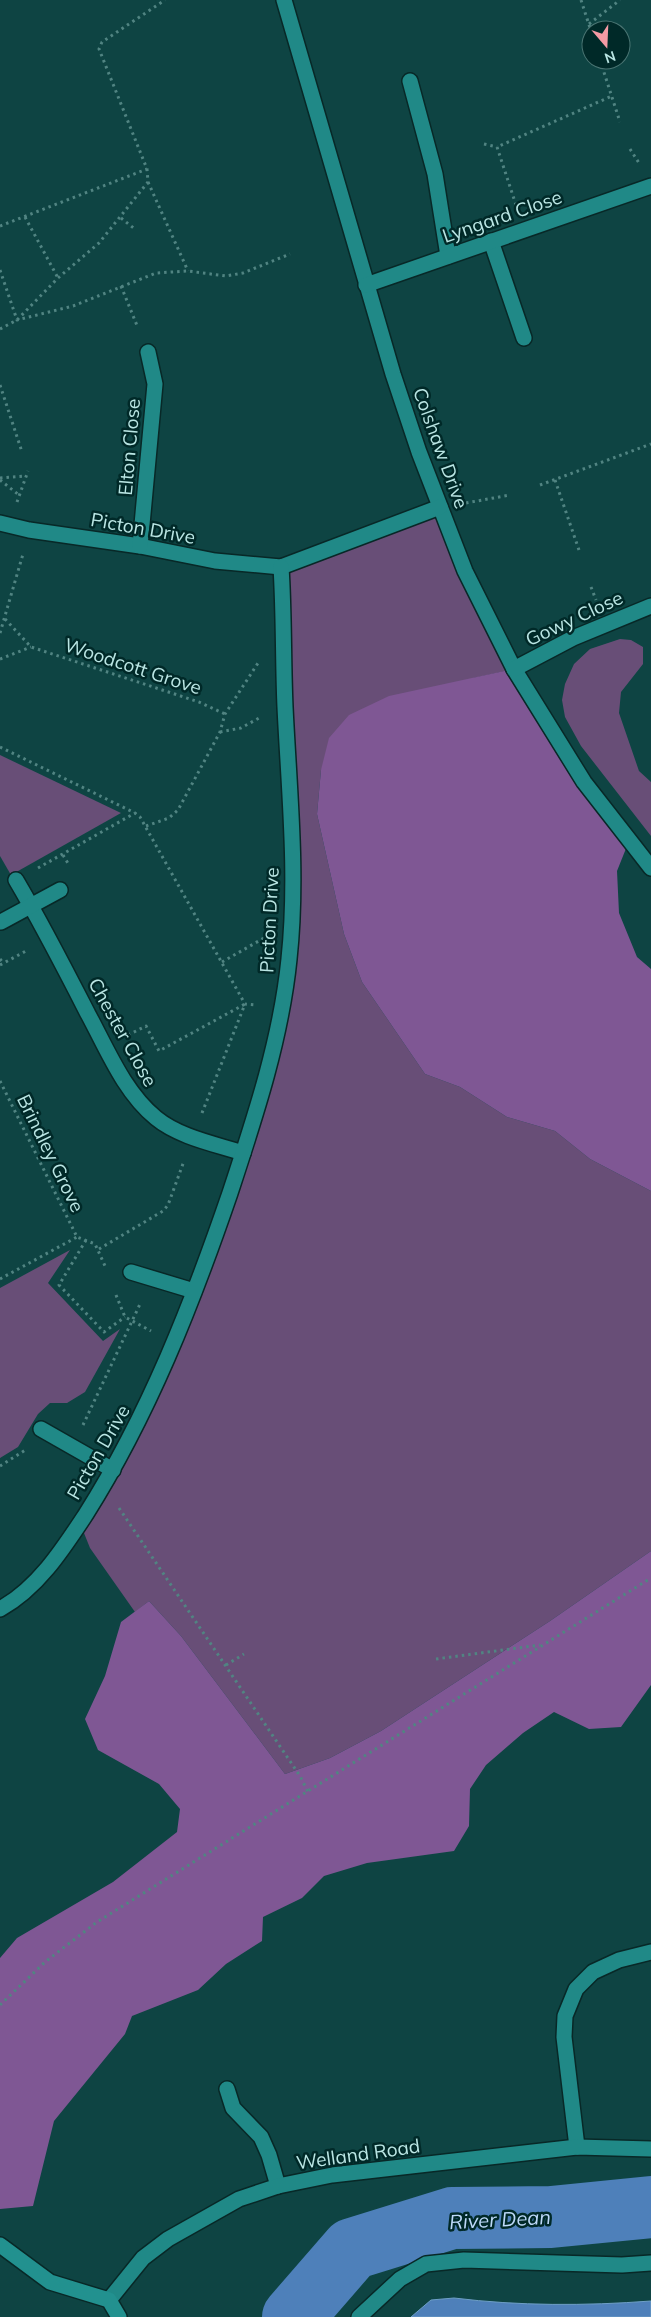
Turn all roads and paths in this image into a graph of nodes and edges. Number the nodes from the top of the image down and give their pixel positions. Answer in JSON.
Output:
{"nodes":[{"id":1,"x":165,"y":0,"type":"edge"},
{"id":2,"x":284,"y":0,"type":"edge"},
{"id":3,"x":581,"y":0,"type":"edge"},
{"id":4,"x":620,"y":0,"type":"edge"},
{"id":5,"x":588,"y":20,"type":"edge"},
{"id":6,"x":594,"y":20,"type":"edge"},
{"id":7,"x":603,"y":70,"type":"edge"},
{"id":8,"x":410,"y":81,"type":"dead end"},
{"id":9,"x":612,"y":96,"type":"junction"},
{"id":10,"x":620,"y":122,"type":"dead end"},
{"id":11,"x":484,"y":144,"type":"dead end"},
{"id":12,"x":497,"y":147,"type":"junction"},
{"id":13,"x":147,"y":169,"type":"junction"},
{"id":14,"x":148,"y":182,"type":"junction"},
{"id":15,"x":651,"y":186,"type":"edge"},
{"id":16,"x":25,"y":217,"type":"junction"},
{"id":17,"x":120,"y":218,"type":"junction"},
{"id":18,"x":0,"y":226,"type":"edge"},
{"id":19,"x":136,"y":230,"type":"dead end"},
{"id":20,"x":523,"y":230,"type":"junction"},
{"id":21,"x":491,"y":240,"type":"junction"},
{"id":22,"x":290,"y":254,"type":"dead end"},
{"id":23,"x":448,"y":256,"type":"junction"},
{"id":24,"x":0,"y":270,"type":"edge"},
{"id":25,"x":188,"y":271,"type":"junction"},
{"id":26,"x":58,"y":278,"type":"junction"},
{"id":27,"x":366,"y":284,"type":"junction"},
{"id":28,"x":121,"y":286,"type":"junction"},
{"id":29,"x":17,"y":320,"type":"junction"},
{"id":30,"x":0,"y":329,"type":"edge"},
{"id":31,"x":524,"y":338,"type":"dead end"},
{"id":32,"x":148,"y":352,"type":"joint"},
{"id":33,"x":0,"y":385,"type":"edge"},
{"id":34,"x":651,"y":444,"type":"edge"},
{"id":35,"x":22,"y":452,"type":"dead end"},
{"id":36,"x":0,"y":479,"type":"edge"},
{"id":37,"x":555,"y":480,"type":"junction"},
{"id":38,"x":540,"y":485,"type":"dead end"},
{"id":39,"x":510,"y":495,"type":"dead end"},
{"id":40,"x":440,"y":507,"type":"junction"},
{"id":41,"x":0,"y":523,"type":"edge"},
{"id":42,"x":29,"y":530,"type":"junction"},
{"id":43,"x":140,"y":546,"type":"junction"},
{"id":44,"x":580,"y":553,"type":"dead end"},
{"id":45,"x":281,"y":567,"type":"junction"},
{"id":46,"x":651,"y":608,"type":"edge"},
{"id":47,"x":5,"y":619,"type":"junction"},
{"id":48,"x":283,"y":631,"type":"junction"},
{"id":49,"x":0,"y":633,"type":"edge"},
{"id":50,"x":31,"y":647,"type":"junction"},
{"id":51,"x":0,"y":659,"type":"edge"},
{"id":52,"x":514,"y":669,"type":"junction"},
{"id":53,"x":285,"y":703,"type":"junction"},
{"id":54,"x":225,"y":714,"type":"junction"},
{"id":55,"x":220,"y":732,"type":"junction"},
{"id":56,"x":0,"y":747,"type":"edge"},
{"id":57,"x":135,"y":813,"type":"junction"},
{"id":58,"x":146,"y":826,"type":"junction"},
{"id":59,"x":651,"y":868,"type":"edge"},
{"id":60,"x":16,"y":880,"type":"joint"},
{"id":61,"x":60,"y":890,"type":"dead end"},
{"id":62,"x":31,"y":905,"type":"junction"},
{"id":63,"x":293,"y":921,"type":"junction"},
{"id":64,"x":1,"y":922,"type":"edge"},
{"id":65,"x":16,"y":958,"type":"dead end"},
{"id":66,"x":0,"y":959,"type":"edge"},
{"id":67,"x":222,"y":962,"type":"junction"},
{"id":68,"x":1,"y":964,"type":"edge"},
{"id":69,"x":245,"y":1004,"type":"junction"},
{"id":70,"x":277,"y":1035,"type":"junction"},
{"id":71,"x":106,"y":1046,"type":"junction"},
{"id":72,"x":0,"y":1081,"type":"edge"},
{"id":73,"x":193,"y":1137,"type":"junction"},
{"id":74,"x":243,"y":1153,"type":"junction"},
{"id":75,"x":77,"y":1236,"type":"junction"},
{"id":76,"x":86,"y":1240,"type":"junction"},
{"id":77,"x":98,"y":1249,"type":"junction"},
{"id":78,"x":102,"y":1258,"type":"dead end"},
{"id":79,"x":131,"y":1272,"type":"dead end"},
{"id":80,"x":152,"y":1278,"type":"junction"},
{"id":81,"x":0,"y":1279,"type":"edge"},
{"id":82,"x":114,"y":1289,"type":"dead end"},
{"id":83,"x":194,"y":1291,"type":"junction"},
{"id":84,"x":125,"y":1317,"type":"junction"},
{"id":85,"x":133,"y":1321,"type":"junction"},
{"id":86,"x":175,"y":1343,"type":"junction"},
{"id":87,"x":75,"y":1421,"type":"dead end"},
{"id":88,"x":46,"y":1432,"type":"dead end"},
{"id":89,"x":113,"y":1470,"type":"junction"},
{"id":90,"x":103,"y":1487,"type":"junction"},
{"id":91,"x":651,"y":1578,"type":"edge"},
{"id":92,"x":0,"y":1608,"type":"edge"},
{"id":93,"x":544,"y":1645,"type":"junction"},
{"id":94,"x":244,"y":1654,"type":"dead end"},
{"id":95,"x":436,"y":1659,"type":"dead end"},
{"id":96,"x":226,"y":1665,"type":"junction"},
{"id":97,"x":308,"y":1792,"type":"junction"},
{"id":98,"x":651,"y":1952,"type":"edge"},
{"id":99,"x":0,"y":2005,"type":"edge"},
{"id":100,"x":227,"y":2089,"type":"dead end"},
{"id":101,"x":577,"y":2147,"type":"junction"},
{"id":102,"x":651,"y":2149,"type":"edge"},
{"id":103,"x":278,"y":2186,"type":"junction"},
{"id":104,"x":0,"y":2246,"type":"edge"},
{"id":105,"x":651,"y":2263,"type":"edge"},
{"id":106,"x":109,"y":2300,"type":"junction"},
{"id":107,"x":119,"y":2317,"type":"edge"},
{"id":108,"x":359,"y":2317,"type":"edge"}],
"edges":[{"from":1,"to":13,"type":"path"},
{"from":2,"to":27,"type":"street","name":"Colshaw Drive"},
{"from":3,"to":5,"type":"path"},
{"from":4,"to":6,"type":"path"},
{"from":7,"to":9,"type":"path"},
{"from":8,"to":23,"type":"street"},
{"from":9,"to":10,"type":"path"},
{"from":9,"to":12,"type":"path"},
{"from":11,"to":12,"type":"path"},
{"from":12,"to":20,"type":"path"},
{"from":13,"to":14,"type":"path"},
{"from":13,"to":16,"type":"path"},
{"from":14,"to":17,"type":"path"},
{"from":14,"to":25,"type":"path"},
{"from":15,"to":20,"type":"street","name":"Lyngard Close"},
{"from":16,"to":18,"type":"path"},
{"from":16,"to":26,"type":"path"},
{"from":17,"to":19,"type":"path"},
{"from":17,"to":26,"type":"path"},
{"from":20,"to":21,"type":"street","name":"Lyngard Close"},
{"from":21,"to":23,"type":"street","name":"Lyngard Close"},
{"from":21,"to":31,"type":"street"},
{"from":22,"to":25,"type":"path"},
{"from":23,"to":27,"type":"street","name":"Lyngard Close"},
{"from":24,"to":29,"type":"path"},
{"from":25,"to":28,"type":"path"},
{"from":26,"to":29,"type":"path"},
{"from":27,"to":40,"type":"street","name":"Colshaw Drive"},
{"from":28,"to":29,"type":"path"},
{"from":28,"to":32,"type":"path"},
{"from":29,"to":30,"type":"path"},
{"from":32,"to":43,"type":"street","name":"Elton Close"},
{"from":33,"to":35,"type":"path"},
{"from":34,"to":37,"type":"path"},
{"from":36,"to":36,"type":"path"},
{"from":37,"to":38,"type":"path"},
{"from":37,"to":44,"type":"path"},
{"from":39,"to":40,"type":"path"},
{"from":40,"to":45,"type":"street","name":"Picton Drive"},
{"from":40,"to":52,"type":"street","name":"Colshaw Drive"},
{"from":41,"to":42,"type":"street","name":"Picton Drive"},
{"from":42,"to":43,"type":"street","name":"Picton Drive"},
{"from":42,"to":47,"type":"path"},
{"from":43,"to":45,"type":"street","name":"Picton Drive"},
{"from":45,"to":48,"type":"street","name":"Picton Drive"},
{"from":46,"to":52,"type":"street","name":"Gowy Close"},
{"from":47,"to":49,"type":"path"},
{"from":47,"to":50,"type":"path","name":"Woodcott Grove"},
{"from":48,"to":53,"type":"street","name":"Picton Drive"},
{"from":48,"to":54,"type":"path"},
{"from":50,"to":51,"type":"path"},
{"from":50,"to":54,"type":"path","name":"Woodcott Grove"},
{"from":52,"to":59,"type":"street","name":"Colshaw Drive"},
{"from":53,"to":55,"type":"path"},
{"from":53,"to":63,"type":"street","name":"Picton Drive"},
{"from":54,"to":55,"type":"path"},
{"from":55,"to":58,"type":"path"},
{"from":56,"to":57,"type":"path"},
{"from":57,"to":58,"type":"path"},
{"from":57,"to":60,"type":"path"},
{"from":58,"to":67,"type":"path"},
{"from":60,"to":62,"type":"street","name":"Chester Close"},
{"from":61,"to":62,"type":"street"},
{"from":62,"to":64,"type":"street"},
{"from":62,"to":71,"type":"street","name":"Chester Close"},
{"from":63,"to":67,"type":"path"},
{"from":63,"to":70,"type":"street","name":"Picton Drive"},
{"from":65,"to":68,"type":"path"},
{"from":66,"to":68,"type":"path"},
{"from":67,"to":69,"type":"path"},
{"from":69,"to":70,"type":"path"},
{"from":69,"to":71,"type":"path"},
{"from":69,"to":73,"type":"path"},
{"from":70,"to":74,"type":"street","name":"Picton Drive"},
{"from":71,"to":73,"type":"street","name":"Chester Close"},
{"from":72,"to":75,"type":"path","name":"Brindley Grove"},
{"from":73,"to":74,"type":"street","name":"Chester Close"},
{"from":73,"to":77,"type":"path"},
{"from":74,"to":83,"type":"street","name":"Picton Drive"},
{"from":75,"to":76,"type":"path","name":"Brindley Grove"},
{"from":75,"to":81,"type":"path","name":"Brindley Grove"},
{"from":76,"to":77,"type":"path","name":"Brindley Grove"},
{"from":76,"to":84,"type":"path"},
{"from":77,"to":78,"type":"path"},
{"from":79,"to":80,"type":"street"},
{"from":80,"to":83,"type":"street"},
{"from":80,"to":85,"type":"path"},
{"from":82,"to":84,"type":"path"},
{"from":83,"to":86,"type":"street","name":"Picton Drive"},
{"from":84,"to":85,"type":"path"},
{"from":85,"to":86,"type":"path"},
{"from":85,"to":87,"type":"path"},
{"from":86,"to":89,"type":"street","name":"Picton Drive"},
{"from":88,"to":89,"type":"street"},
{"from":89,"to":90,"type":"street","name":"Picton Drive"},
{"from":90,"to":92,"type":"street","name":"Picton Drive"},
{"from":90,"to":96,"type":"path"},
{"from":91,"to":93,"type":"path"},
{"from":93,"to":95,"type":"path"},
{"from":93,"to":97,"type":"path"},
{"from":94,"to":96,"type":"path"},
{"from":96,"to":97,"type":"path"},
{"from":97,"to":99,"type":"path"},
{"from":98,"to":101,"type":"street"},
{"from":100,"to":103,"type":"street"},
{"from":101,"to":102,"type":"street","name":"Welland Road"},
{"from":101,"to":103,"type":"street","name":"Welland Road"},
{"from":103,"to":106,"type":"street","name":"Welland Road"},
{"from":104,"to":106,"type":"main road"},
{"from":105,"to":108,"type":"street"},
{"from":106,"to":107,"type":"main road"}]}
